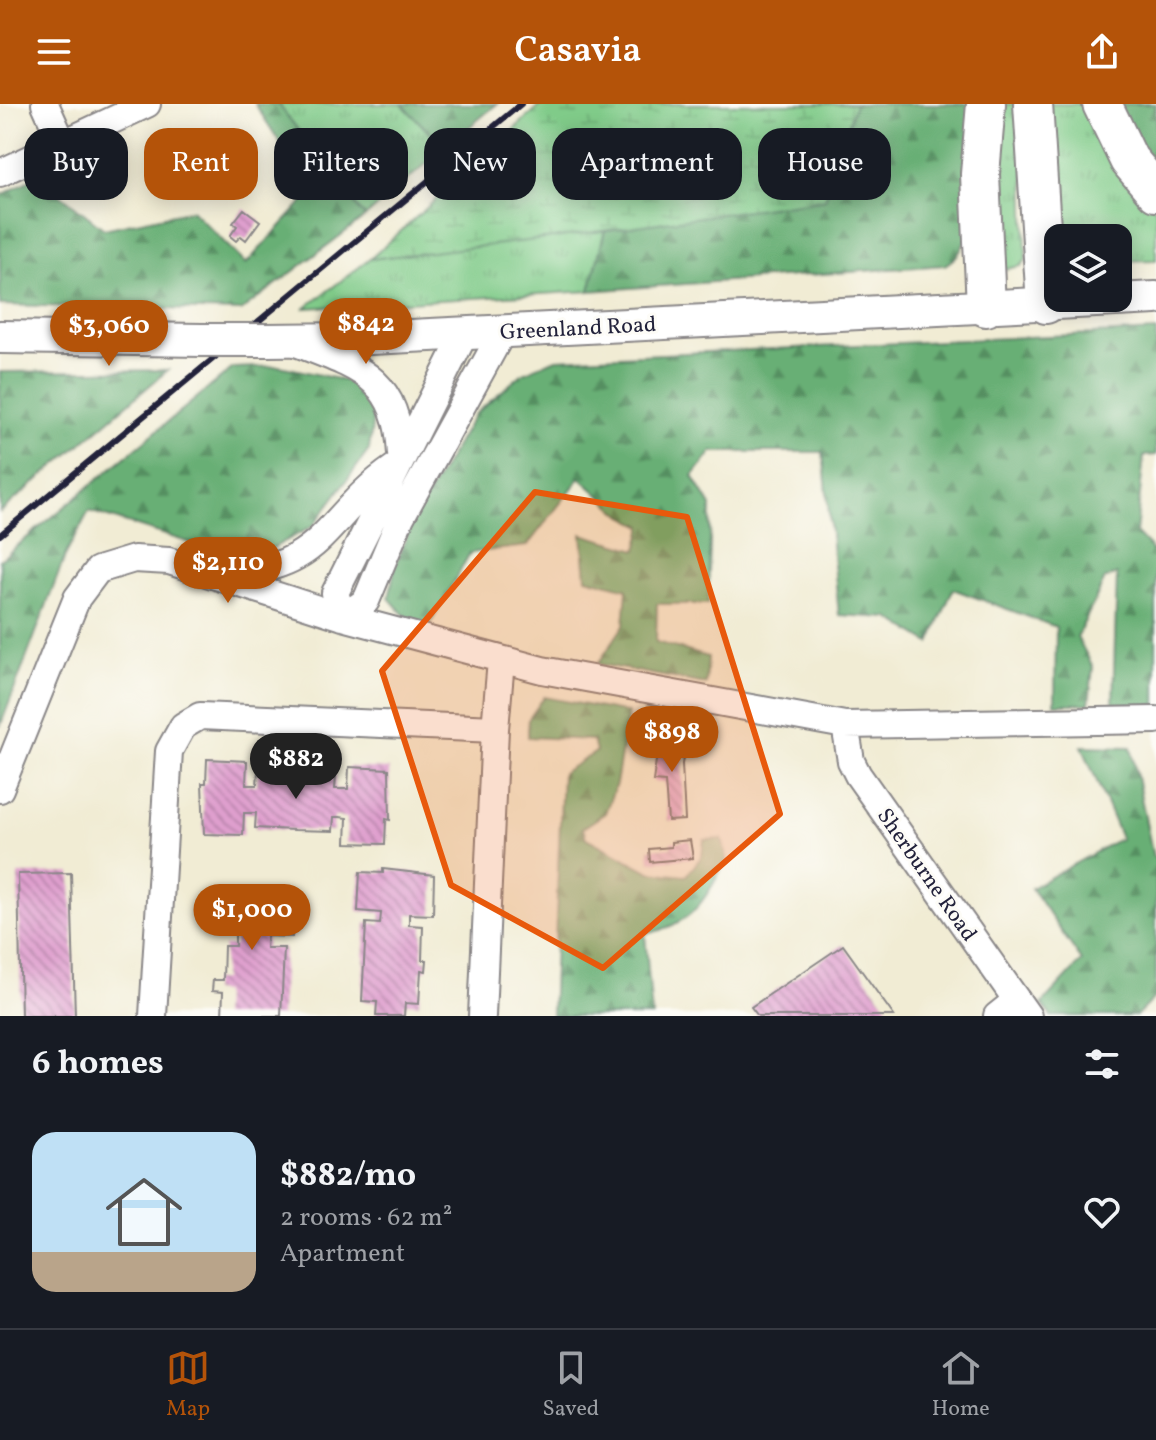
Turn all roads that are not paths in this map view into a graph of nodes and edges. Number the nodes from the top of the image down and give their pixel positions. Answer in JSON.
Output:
{"nodes":[{"id":1,"x":45,"y":104,"type":"edge"},
{"id":2,"x":147,"y":104,"type":"edge"},
{"id":3,"x":986,"y":104,"type":"edge"},
{"id":4,"x":1033,"y":104,"type":"edge"},
{"id":5,"x":1102,"y":104,"type":"edge"},
{"id":6,"x":56,"y":128,"type":"edge"},
{"id":7,"x":97,"y":128,"type":"edge"},
{"id":8,"x":24,"y":162,"type":"edge"},
{"id":9,"x":0,"y":173,"type":"edge"},
{"id":10,"x":1156,"y":192,"type":"edge"},
{"id":11,"x":1044,"y":273,"type":"edge"},
{"id":12,"x":1156,"y":298,"type":"edge"},
{"id":13,"x":1132,"y":299,"type":"edge"},
{"id":14,"x":1044,"y":304,"type":"edge"},
{"id":15,"x":986,"y":307,"type":"junction"},
{"id":16,"x":503,"y":331,"type":"junction"},
{"id":17,"x":465,"y":333,"type":"junction"},
{"id":18,"x":0,"y":337,"type":"edge"},
{"id":19,"x":278,"y":340,"type":"junction"},
{"id":20,"x":400,"y":462,"type":"junction"},
{"id":21,"x":210,"y":573,"type":"junction"},
{"id":22,"x":343,"y":617,"type":"junction"},
{"id":23,"x":501,"y":661,"type":"junction"},
{"id":24,"x":1156,"y":720,"type":"edge"},
{"id":25,"x":845,"y":725,"type":"junction"},
{"id":26,"x":495,"y":729,"type":"junction"},
{"id":27,"x":0,"y":789,"type":"edge"},
{"id":28,"x":1014,"y":1011,"type":"edge"},
{"id":29,"x":153,"y":1016,"type":"edge"},
{"id":30,"x":482,"y":1016,"type":"edge"}],
"edges":[{"from":1,"to":6,"type":"street"},
{"from":2,"to":7,"type":"street"},
{"from":3,"to":15,"type":"highway"},
{"from":4,"to":11,"type":"highway"},
{"from":5,"to":10,"type":"highway"},
{"from":8,"to":9,"type":"street"},
{"from":12,"to":13,"type":"main road","name":"Greenland Road"},
{"from":14,"to":15,"type":"main road","name":"Greenland Road"},
{"from":15,"to":16,"type":"main road","name":"Greenland Road"},
{"from":16,"to":17,"type":"main road","name":"Greenland Road"},
{"from":16,"to":22,"type":"street"},
{"from":17,"to":19,"type":"main road","name":"Greenland Road"},
{"from":17,"to":20,"type":"street"},
{"from":18,"to":19,"type":"main road","name":"Greenland Road","bridge":true},
{"from":19,"to":20,"type":"street"},
{"from":20,"to":21,"type":"street"},
{"from":20,"to":22,"type":"street"},
{"from":21,"to":22,"type":"street"},
{"from":21,"to":27,"type":"street"},
{"from":22,"to":23,"type":"street"},
{"from":23,"to":25,"type":"street"},
{"from":23,"to":26,"type":"street"},
{"from":24,"to":25,"type":"street"},
{"from":25,"to":28,"type":"street","name":"Sherburne Road"},
{"from":26,"to":29,"type":"street"},
{"from":26,"to":30,"type":"street"}]}
